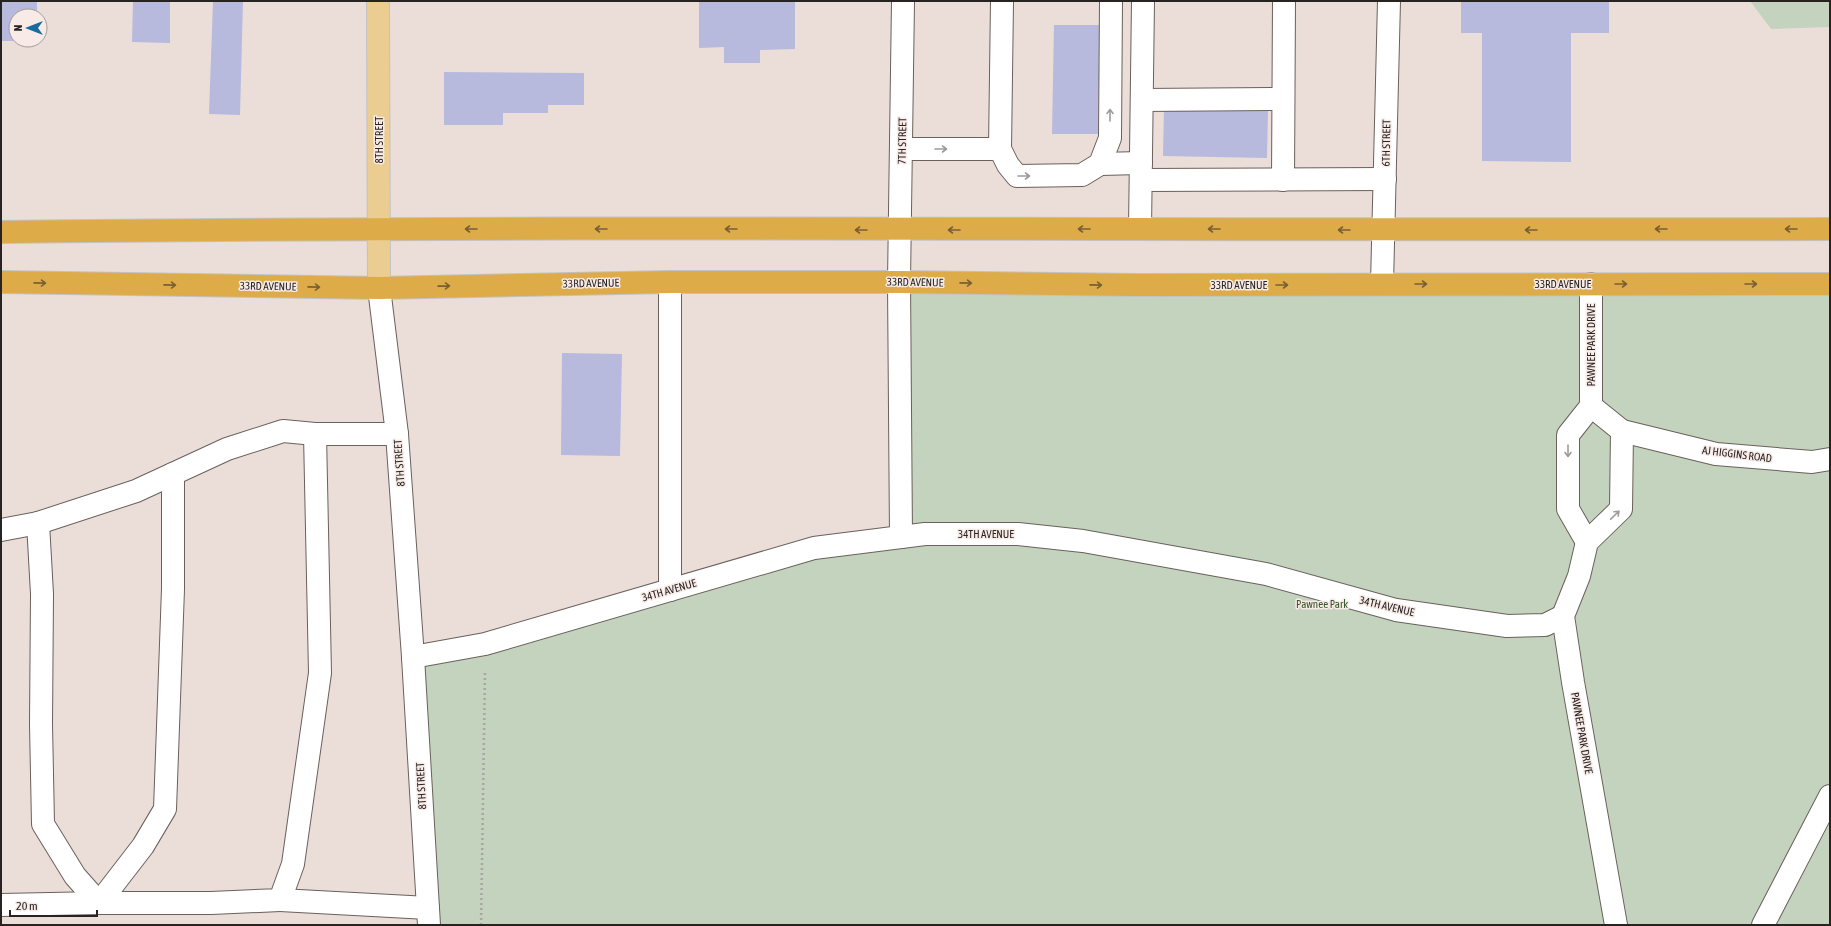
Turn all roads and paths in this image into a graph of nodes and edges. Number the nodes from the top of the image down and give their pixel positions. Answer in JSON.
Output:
{"nodes":[{"id":1,"x":378,"y":1,"type":"edge"},
{"id":2,"x":903,"y":1,"type":"edge"},
{"id":3,"x":1002,"y":1,"type":"edge"},
{"id":4,"x":1111,"y":1,"type":"edge"},
{"id":5,"x":1143,"y":1,"type":"edge"},
{"id":6,"x":1284,"y":1,"type":"edge"},
{"id":7,"x":1389,"y":1,"type":"edge"},
{"id":8,"x":1282,"y":99,"type":"junction"},
{"id":9,"x":1142,"y":100,"type":"junction"},
{"id":10,"x":902,"y":149,"type":"junction"},
{"id":11,"x":1000,"y":149,"type":"junction"},
{"id":12,"x":1100,"y":164,"type":"junction"},
{"id":13,"x":1141,"y":171,"type":"junction"},
{"id":14,"x":1385,"y":179,"type":"junction"},
{"id":15,"x":1283,"y":180,"type":"junction"},
{"id":16,"x":379,"y":229,"type":"junction"},
{"id":17,"x":1140,"y":229,"type":"junction"},
{"id":18,"x":1830,"y":229,"type":"edge"},
{"id":19,"x":900,"y":230,"type":"junction"},
{"id":20,"x":1383,"y":230,"type":"junction"},
{"id":21,"x":1,"y":232,"type":"edge"},
{"id":22,"x":1,"y":282,"type":"edge"},
{"id":23,"x":670,"y":282,"type":"junction"},
{"id":24,"x":899,"y":282,"type":"junction"},
{"id":25,"x":1382,"y":284,"type":"junction"},
{"id":26,"x":1592,"y":284,"type":"junction"},
{"id":27,"x":1830,"y":284,"type":"edge"},
{"id":28,"x":379,"y":288,"type":"junction"},
{"id":29,"x":1591,"y":406,"type":"junction"},
{"id":30,"x":1622,"y":431,"type":"junction"},
{"id":31,"x":315,"y":434,"type":"junction"},
{"id":32,"x":397,"y":434,"type":"junction"},
{"id":33,"x":1830,"y":459,"type":"edge"},
{"id":34,"x":174,"y":474,"type":"junction"},
{"id":35,"x":38,"y":523,"type":"junction"},
{"id":36,"x":1,"y":530,"type":"edge"},
{"id":37,"x":901,"y":537,"type":"junction"},
{"id":38,"x":1587,"y":542,"type":"junction"},
{"id":39,"x":670,"y":590,"type":"junction"},
{"id":40,"x":1563,"y":616,"type":"junction"},
{"id":41,"x":485,"y":644,"type":"junction"},
{"id":42,"x":413,"y":657,"type":"junction"},
{"id":43,"x":1830,"y":796,"type":"edge"},
{"id":44,"x":280,"y":900,"type":"junction"},
{"id":45,"x":98,"y":903,"type":"junction"},
{"id":46,"x":1,"y":905,"type":"edge"},
{"id":47,"x":428,"y":917,"type":"edge"},
{"id":48,"x":481,"y":925,"type":"edge"},
{"id":49,"x":1616,"y":925,"type":"edge"},
{"id":50,"x":1763,"y":925,"type":"edge"}],
"edges":[{"from":1,"to":16,"type":"main road","name":"8TH STREET"},
{"from":2,"to":10,"type":"street","name":"7TH STREET"},
{"from":3,"to":11,"type":"street"},
{"from":12,"to":4,"type":"street","one_way":true},
{"from":5,"to":9,"type":"street"},
{"from":6,"to":8,"type":"street"},
{"from":7,"to":14,"type":"street","name":"6TH STREET"},
{"from":8,"to":9,"type":"street"},
{"from":8,"to":15,"type":"street"},
{"from":9,"to":13,"type":"street"},
{"from":10,"to":11,"type":"street","one_way":true},
{"from":10,"to":19,"type":"street","name":"7TH STREET"},
{"from":11,"to":12,"type":"street","one_way":true},
{"from":12,"to":13,"type":"street"},
{"from":13,"to":15,"type":"street"},
{"from":13,"to":17,"type":"street"},
{"from":14,"to":15,"type":"street"},
{"from":14,"to":20,"type":"street","name":"6TH STREET"},
{"from":19,"to":16,"type":"highway","one_way":true},
{"from":16,"to":21,"type":"highway"},
{"from":16,"to":28,"type":"main road","name":"8TH STREET"},
{"from":17,"to":19,"type":"highway","one_way":true},
{"from":20,"to":17,"type":"highway","one_way":true},
{"from":18,"to":20,"type":"highway","one_way":true},
{"from":19,"to":24,"type":"street","name":"7TH STREET"},
{"from":20,"to":25,"type":"street","name":"6TH STREET"},
{"from":22,"to":28,"type":"highway","name":"33RD AVENUE","one_way":true},
{"from":23,"to":24,"type":"highway","name":"33RD AVENUE"},
{"from":28,"to":23,"type":"highway","name":"33RD AVENUE","one_way":true},
{"from":23,"to":39,"type":"street"},
{"from":24,"to":25,"type":"highway","name":"33RD AVENUE","one_way":true},
{"from":24,"to":37,"type":"street","name":"7TH STREET"},
{"from":25,"to":26,"type":"highway","name":"33RD AVENUE","one_way":true},
{"from":26,"to":27,"type":"highway","name":"33RD AVENUE","one_way":true},
{"from":26,"to":29,"type":"street","name":"PAWNEE PARK DRIVE"},
{"from":28,"to":32,"type":"street","name":"8TH STREET"},
{"from":29,"to":30,"type":"street"},
{"from":29,"to":38,"type":"street","one_way":true},
{"from":30,"to":33,"type":"street","name":"AJ HIGGINS ROAD"},
{"from":38,"to":30,"type":"street","one_way":true},
{"from":31,"to":32,"type":"street"},
{"from":31,"to":34,"type":"street"},
{"from":31,"to":44,"type":"street"},
{"from":32,"to":42,"type":"street","name":"8TH STREET"},
{"from":34,"to":35,"type":"street"},
{"from":34,"to":45,"type":"street"},
{"from":35,"to":36,"type":"street"},
{"from":35,"to":45,"type":"street"},
{"from":37,"to":39,"type":"street","name":"34TH AVENUE"},
{"from":37,"to":40,"type":"street","name":"34TH AVENUE"},
{"from":38,"to":40,"type":"street"},
{"from":39,"to":41,"type":"street","name":"34TH AVENUE"},
{"from":40,"to":49,"type":"street","name":"PAWNEE PARK DRIVE"},
{"from":41,"to":42,"type":"street","name":"34TH AVENUE"},
{"from":41,"to":48,"type":"path"},
{"from":42,"to":47,"type":"street","name":"8TH STREET"},
{"from":43,"to":50,"type":"street"},
{"from":44,"to":45,"type":"street"},
{"from":44,"to":47,"type":"street"},
{"from":45,"to":46,"type":"street"}]}
